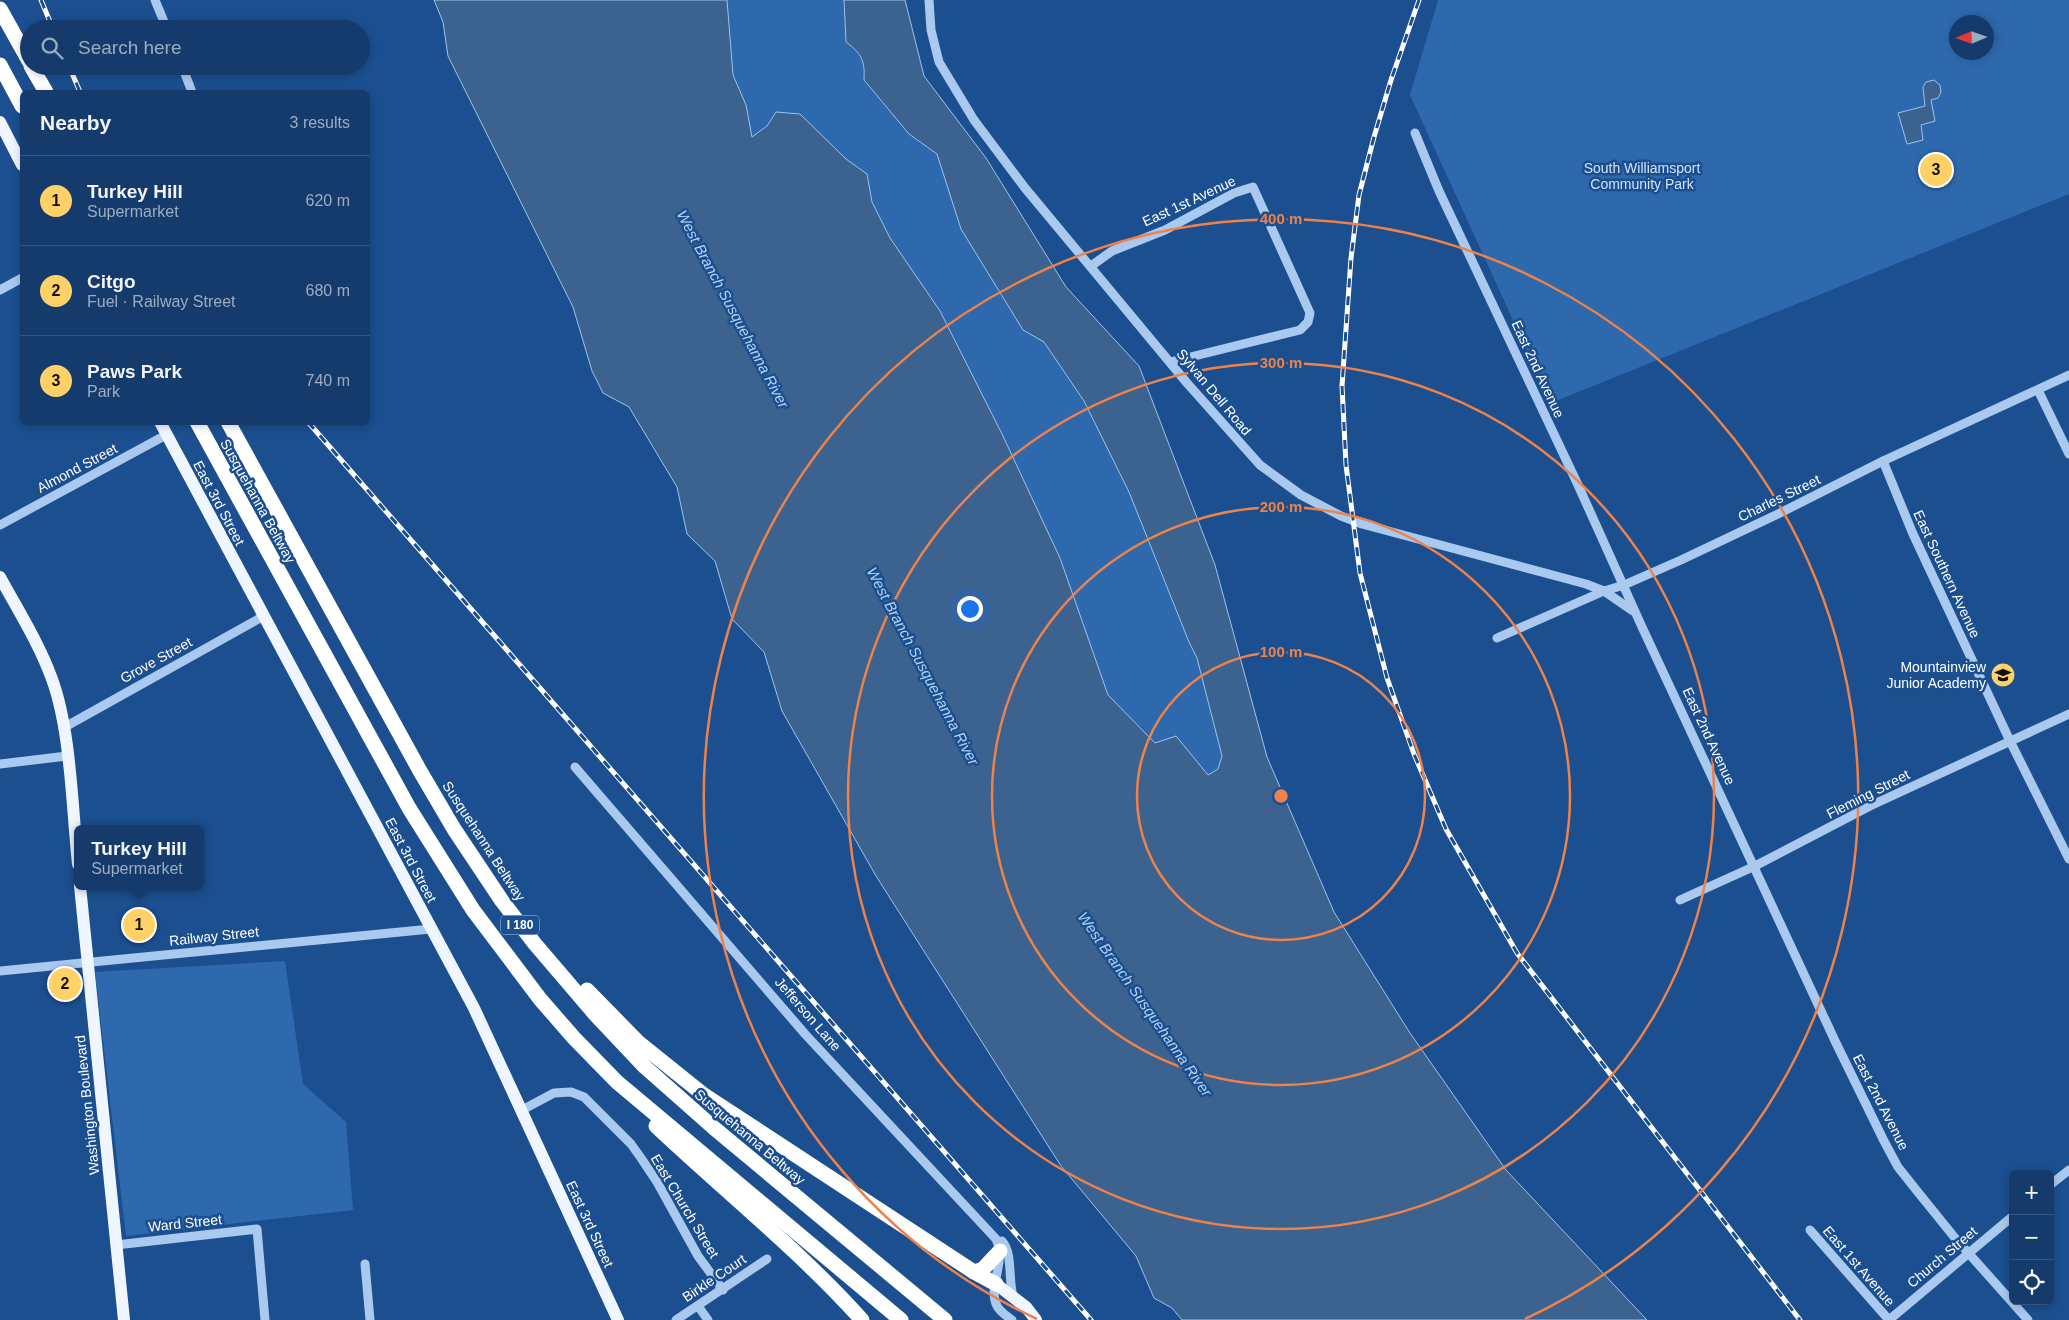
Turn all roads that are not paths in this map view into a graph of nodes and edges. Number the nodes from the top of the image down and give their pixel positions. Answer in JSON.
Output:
{"nodes":[{"id":1,"x":155,"y":0,"type":"edge"},
{"id":2,"x":929,"y":0,"type":"edge"},
{"id":3,"x":0,"y":2,"type":"edge"},
{"id":4,"x":0,"y":9,"type":"edge"},
{"id":5,"x":163,"y":20,"type":"edge"},
{"id":6,"x":19,"y":44,"type":"joint"},
{"id":7,"x":0,"y":65,"type":"edge"},
{"id":8,"x":36,"y":75,"type":"edge"},
{"id":9,"x":185,"y":75,"type":"edge"},
{"id":10,"x":45,"y":90,"type":"edge"},
{"id":11,"x":191,"y":90,"type":"edge"},
{"id":12,"x":20,"y":102,"type":"edge"},
{"id":13,"x":0,"y":122,"type":"edge"},
{"id":14,"x":1415,"y":133,"type":"dead end"},
{"id":15,"x":20,"y":161,"type":"edge"},
{"id":16,"x":1091,"y":266,"type":"junction"},
{"id":17,"x":20,"y":279,"type":"edge"},
{"id":18,"x":0,"y":290,"type":"edge"},
{"id":19,"x":1170,"y":362,"type":"junction"},
{"id":20,"x":2069,"y":375,"type":"edge"},
{"id":21,"x":2038,"y":390,"type":"junction"},
{"id":22,"x":161,"y":425,"type":"edge"},
{"id":23,"x":199,"y":425,"type":"edge"},
{"id":24,"x":230,"y":425,"type":"edge"},
{"id":25,"x":166,"y":435,"type":"junction"},
{"id":26,"x":2069,"y":454,"type":"edge"},
{"id":27,"x":1882,"y":461,"type":"junction"},
{"id":28,"x":0,"y":525,"type":"edge"},
{"id":29,"x":0,"y":577,"type":"edge"},
{"id":30,"x":1624,"y":585,"type":"junction"},
{"id":31,"x":1604,"y":591,"type":"junction"},
{"id":32,"x":1636,"y":612,"type":"junction"},
{"id":33,"x":262,"y":617,"type":"junction"},
{"id":34,"x":1497,"y":638,"type":"dead end"},
{"id":35,"x":2069,"y":714,"type":"edge"},
{"id":36,"x":63,"y":728,"type":"junction"},
{"id":37,"x":2010,"y":741,"type":"junction"},
{"id":38,"x":67,"y":756,"type":"junction"},
{"id":39,"x":0,"y":764,"type":"edge"},
{"id":40,"x":575,"y":767,"type":"dead end"},
{"id":41,"x":74,"y":825,"type":"edge"},
{"id":42,"x":2069,"y":859,"type":"edge"},
{"id":43,"x":1755,"y":866,"type":"junction"},
{"id":44,"x":480,"y":869,"type":"junction"},
{"id":45,"x":80,"y":890,"type":"edge"},
{"id":46,"x":1680,"y":900,"type":"dead end"},
{"id":47,"x":431,"y":929,"type":"junction"},
{"id":48,"x":88,"y":962,"type":"junction"},
{"id":49,"x":0,"y":971,"type":"edge"},
{"id":50,"x":617,"y":1082,"type":"junction"},
{"id":51,"x":522,"y":1110,"type":"junction"},
{"id":52,"x":2069,"y":1170,"type":"edge"},
{"id":53,"x":2054,"y":1181,"type":"edge"},
{"id":54,"x":2009,"y":1219,"type":"edge"},
{"id":55,"x":1810,"y":1230,"type":"dead end"},
{"id":56,"x":116,"y":1245,"type":"junction"},
{"id":57,"x":998,"y":1245,"type":"junction"},
{"id":58,"x":1969,"y":1253,"type":"junction"},
{"id":59,"x":767,"y":1259,"type":"dead end"},
{"id":60,"x":365,"y":1264,"type":"dead end"},
{"id":61,"x":974,"y":1272,"type":"junction"},
{"id":62,"x":996,"y":1284,"type":"junction"},
{"id":63,"x":723,"y":1290,"type":"junction"},
{"id":64,"x":1013,"y":1296,"type":"junction"},
{"id":65,"x":698,"y":1306,"type":"junction"},
{"id":66,"x":124,"y":1320,"type":"edge"},
{"id":67,"x":265,"y":1320,"type":"edge"},
{"id":68,"x":370,"y":1320,"type":"edge"},
{"id":69,"x":618,"y":1320,"type":"edge"},
{"id":70,"x":676,"y":1320,"type":"edge"},
{"id":71,"x":708,"y":1320,"type":"edge"},
{"id":72,"x":862,"y":1320,"type":"edge"},
{"id":73,"x":901,"y":1320,"type":"edge"},
{"id":74,"x":945,"y":1320,"type":"edge"},
{"id":75,"x":1012,"y":1320,"type":"edge"},
{"id":76,"x":1036,"y":1320,"type":"edge"},
{"id":77,"x":1889,"y":1320,"type":"edge"},
{"id":78,"x":2028,"y":1320,"type":"edge"}],
"edges":[{"from":1,"to":5,"type":"street"},
{"from":2,"to":16,"type":"street","name":"Sylvan Dell Road"},
{"from":3,"to":6,"type":"highway"},
{"from":4,"to":6,"type":"highway"},
{"from":7,"to":12,"type":"highway"},
{"from":8,"to":10,"type":"highway"},
{"from":9,"to":11,"type":"street"},
{"from":13,"to":15,"type":"main road"},
{"from":14,"to":30,"type":"street","name":"East 2nd Avenue"},
{"from":16,"to":19,"type":"street","name":"Sylvan Dell Road"},
{"from":16,"to":19,"type":"street","name":"East 1st Avenue"},
{"from":17,"to":18,"type":"street"},
{"from":19,"to":31,"type":"street","name":"Sylvan Dell Road"},
{"from":20,"to":21,"type":"street","name":"Charles Street"},
{"from":21,"to":26,"type":"street"},
{"from":21,"to":27,"type":"street","name":"Charles Street"},
{"from":22,"to":25,"type":"main road","name":"East 3rd Street"},
{"from":23,"to":50,"type":"highway","name":"Susquehanna Beltway","number":"I 180"},
{"from":24,"to":44,"type":"highway","name":"Susquehanna Beltway","number":"I 180"},
{"from":25,"to":28,"type":"street","name":"Almond Street"},
{"from":25,"to":33,"type":"main road","name":"East 3rd Street"},
{"from":27,"to":30,"type":"street","name":"Charles Street"},
{"from":27,"to":37,"type":"street","name":"East Southern Avenue"},
{"from":29,"to":36,"type":"main road"},
{"from":30,"to":31,"type":"street","name":"Charles Street"},
{"from":30,"to":32,"type":"street","name":"East 2nd Avenue"},
{"from":31,"to":32,"type":"street","name":"Sylvan Dell Road"},
{"from":31,"to":34,"type":"street","name":"Charles Street"},
{"from":32,"to":43,"type":"street","name":"East 2nd Avenue"},
{"from":33,"to":36,"type":"street","name":"Grove Street"},
{"from":33,"to":47,"type":"main road","name":"East 3rd Street"},
{"from":35,"to":37,"type":"street","name":"Fleming Street"},
{"from":36,"to":38,"type":"main road"},
{"from":37,"to":42,"type":"street","name":"East Southern Avenue"},
{"from":37,"to":43,"type":"street","name":"Fleming Street"},
{"from":38,"to":39,"type":"street"},
{"from":38,"to":41,"type":"main road"},
{"from":40,"to":57,"type":"street","name":"Jefferson Lane"},
{"from":43,"to":46,"type":"street","name":"Fleming Street"},
{"from":43,"to":58,"type":"street","name":"East 2nd Avenue"},
{"from":44,"to":61,"type":"highway"},
{"from":44,"to":74,"type":"highway","name":"Susquehanna Beltway","number":"I 180"},
{"from":45,"to":48,"type":"main road","name":"Washington Boulevard"},
{"from":47,"to":48,"type":"street","name":"Railway Street"},
{"from":47,"to":51,"type":"main road","name":"East 3rd Street"},
{"from":48,"to":49,"type":"street","name":"Railway Street"},
{"from":48,"to":56,"type":"main road","name":"Washington Boulevard"},
{"from":50,"to":72,"type":"highway"},
{"from":50,"to":73,"type":"highway","name":"Susquehanna Beltway","number":"I 180"},
{"from":51,"to":63,"type":"street","name":"East Church Street"},
{"from":51,"to":69,"type":"main road","name":"East 3rd Street"},
{"from":52,"to":53,"type":"street"},
{"from":54,"to":58,"type":"street","name":"Church Street"},
{"from":55,"to":77,"type":"street","name":"East 1st Avenue"},
{"from":56,"to":66,"type":"main road","name":"Washington Boulevard"},
{"from":56,"to":67,"type":"street","name":"Ward Street"},
{"from":57,"to":61,"type":"highway"},
{"from":57,"to":62,"type":"street"},
{"from":57,"to":64,"type":"street","name":"Jefferson Lane"},
{"from":58,"to":77,"type":"street","name":"Church Street"},
{"from":58,"to":78,"type":"street","name":"East 2nd Avenue"},
{"from":59,"to":63,"type":"street","name":"Birkle Court"},
{"from":60,"to":68,"type":"street"},
{"from":61,"to":62,"type":"highway"},
{"from":62,"to":64,"type":"main road"},
{"from":62,"to":75,"type":"street"},
{"from":63,"to":65,"type":"street","name":"Birkle Court"},
{"from":64,"to":76,"type":"main road"},
{"from":65,"to":70,"type":"street","name":"Birkle Court"},
{"from":65,"to":71,"type":"street"}]}
